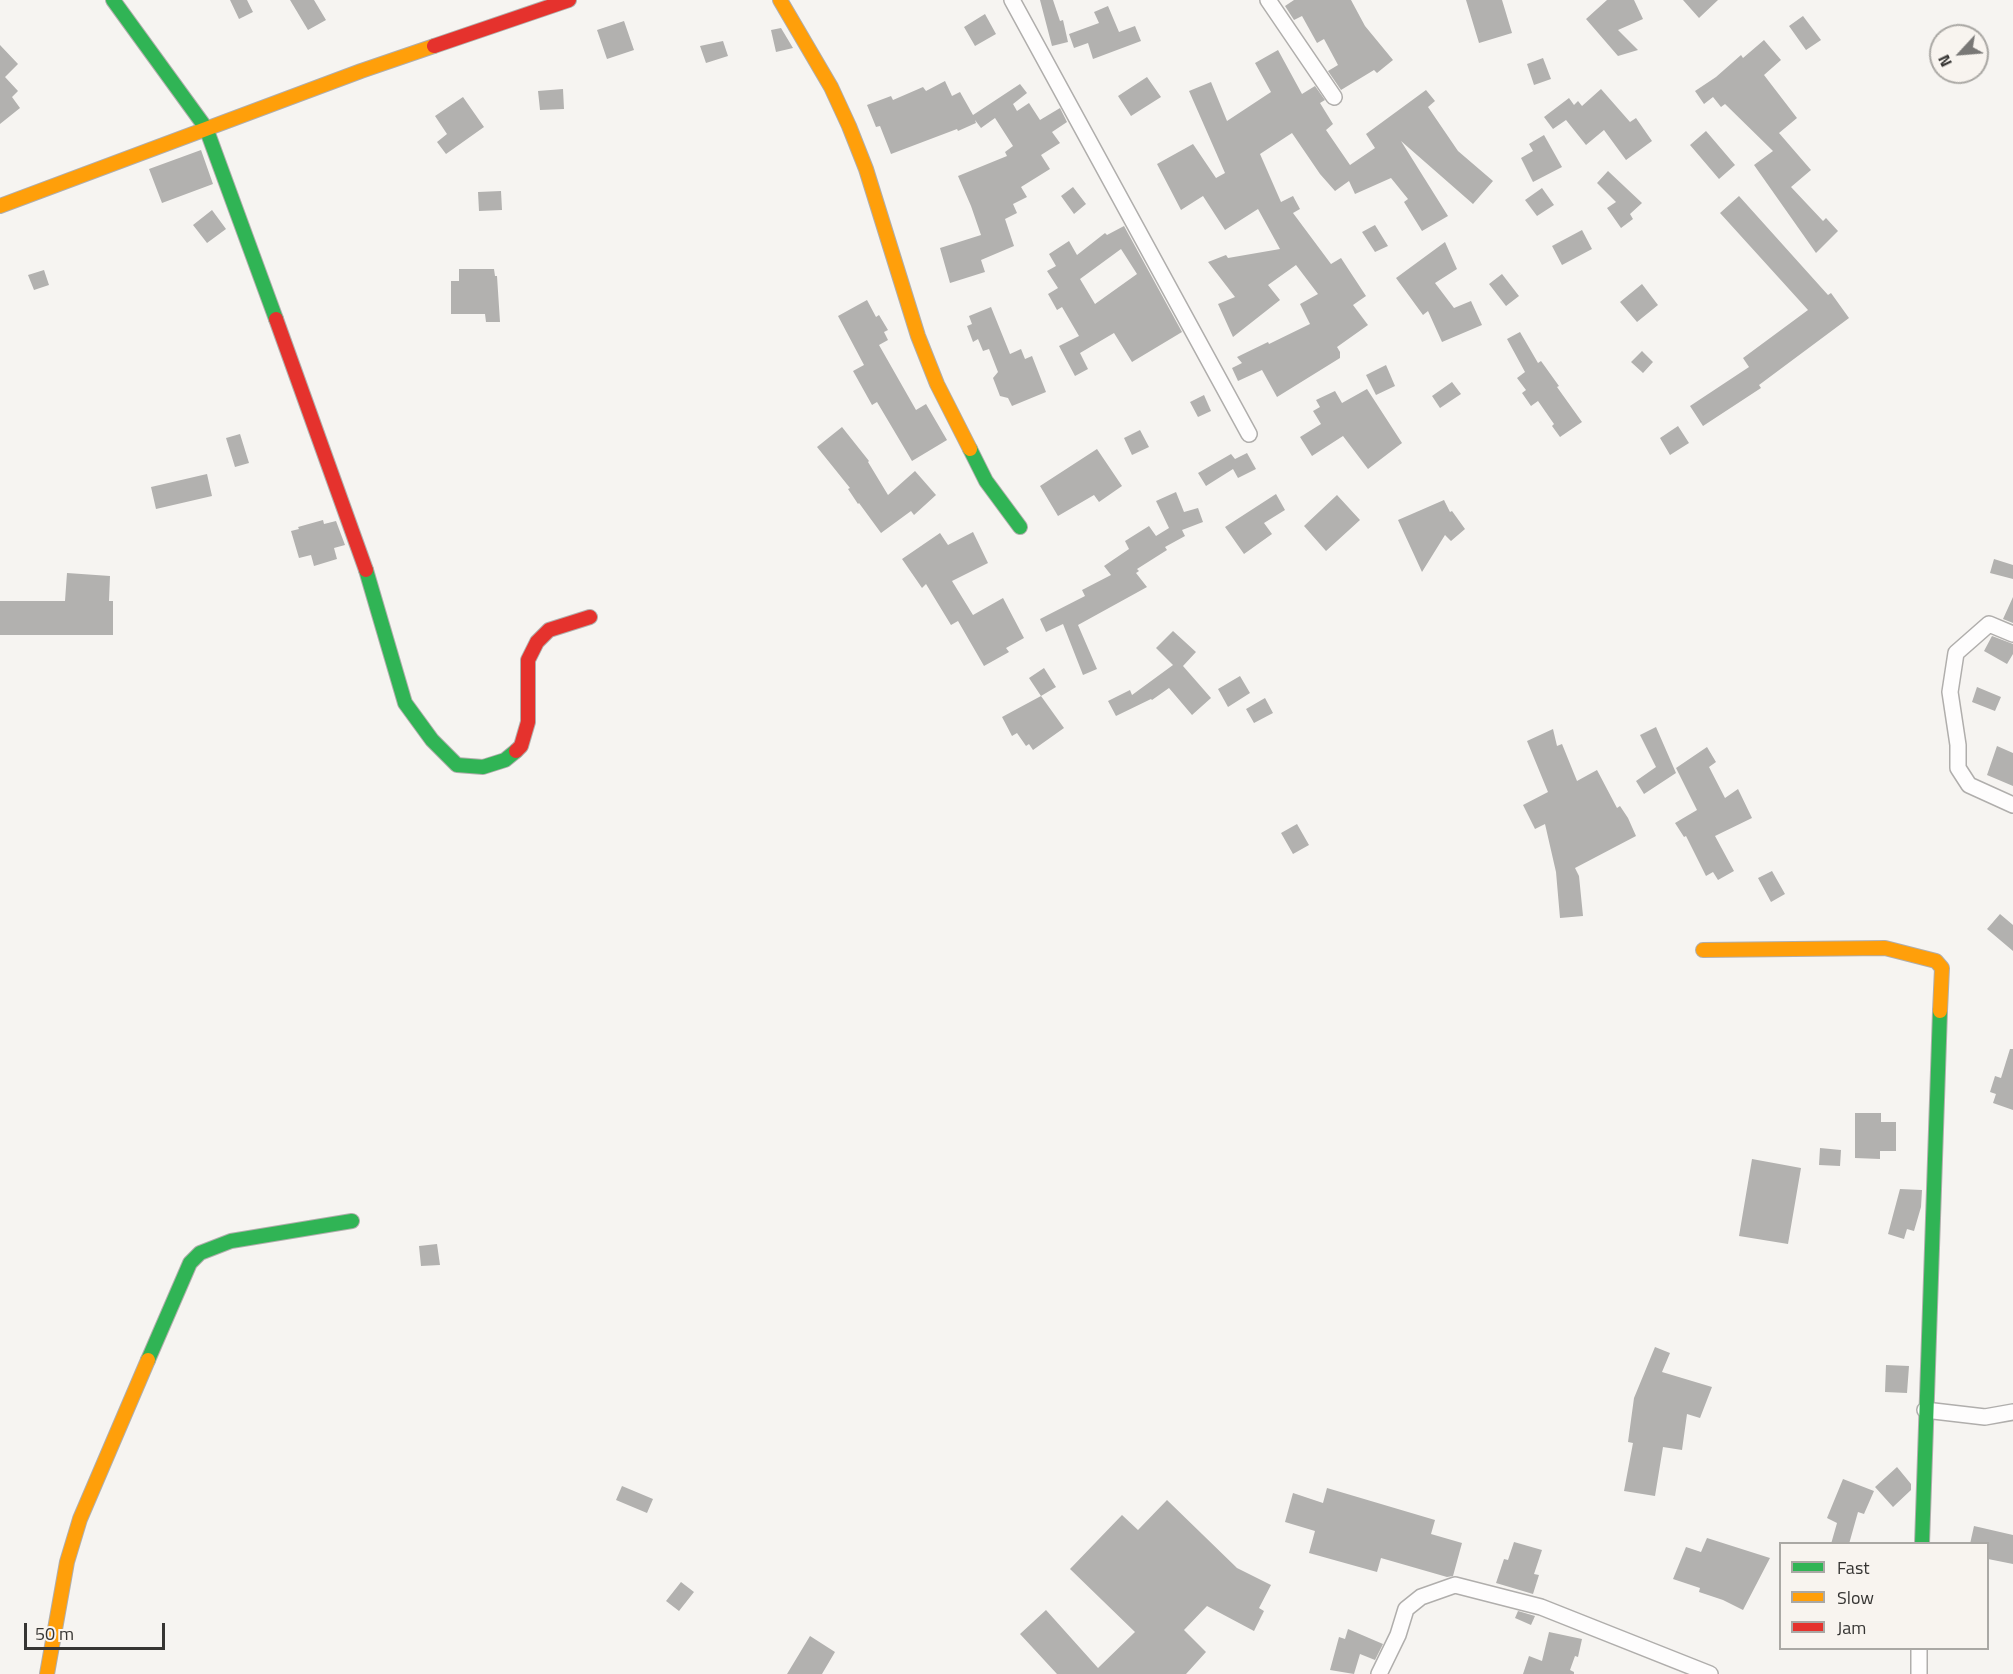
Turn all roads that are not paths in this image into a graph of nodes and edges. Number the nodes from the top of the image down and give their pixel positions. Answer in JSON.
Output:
{"nodes":[{"id":1,"x":113,"y":0,"type":"edge"},
{"id":2,"x":569,"y":0,"type":"edge"},
{"id":3,"x":780,"y":0,"type":"edge"},
{"id":4,"x":1012,"y":0,"type":"edge"},
{"id":5,"x":1268,"y":0,"type":"edge"},
{"id":6,"x":1334,"y":97,"type":"dead end"},
{"id":7,"x":206,"y":128,"type":"junction"},
{"id":8,"x":0,"y":206,"type":"edge"},
{"id":9,"x":1249,"y":434,"type":"dead end"},
{"id":10,"x":1020,"y":527,"type":"dead end"},
{"id":11,"x":590,"y":616,"type":"dead end"},
{"id":12,"x":2013,"y":634,"type":"edge"},
{"id":13,"x":2013,"y":805,"type":"edge"},
{"id":14,"x":1703,"y":950,"type":"dead end"},
{"id":15,"x":352,"y":1221,"type":"dead end"},
{"id":16,"x":1925,"y":1410,"type":"junction"},
{"id":17,"x":2013,"y":1412,"type":"edge"},
{"id":18,"x":1922,"y":1542,"type":"edge"},
{"id":19,"x":1919,"y":1650,"type":"edge"},
{"id":20,"x":47,"y":1674,"type":"edge"},
{"id":21,"x":1379,"y":1674,"type":"edge"},
{"id":22,"x":1710,"y":1674,"type":"edge"},
{"id":23,"x":1919,"y":1674,"type":"edge"}],
"edges":[{"from":1,"to":7,"type":"street"},
{"from":2,"to":7,"type":"street"},
{"from":3,"to":10,"type":"street"},
{"from":4,"to":9,"type":"street"},
{"from":5,"to":6,"type":"street"},
{"from":7,"to":8,"type":"street"},
{"from":7,"to":11,"type":"street"},
{"from":12,"to":13,"type":"street"},
{"from":14,"to":16,"type":"street"},
{"from":15,"to":20,"type":"street"},
{"from":16,"to":17,"type":"street"},
{"from":16,"to":18,"type":"street"},
{"from":19,"to":23,"type":"street"},
{"from":21,"to":22,"type":"street"}]}
